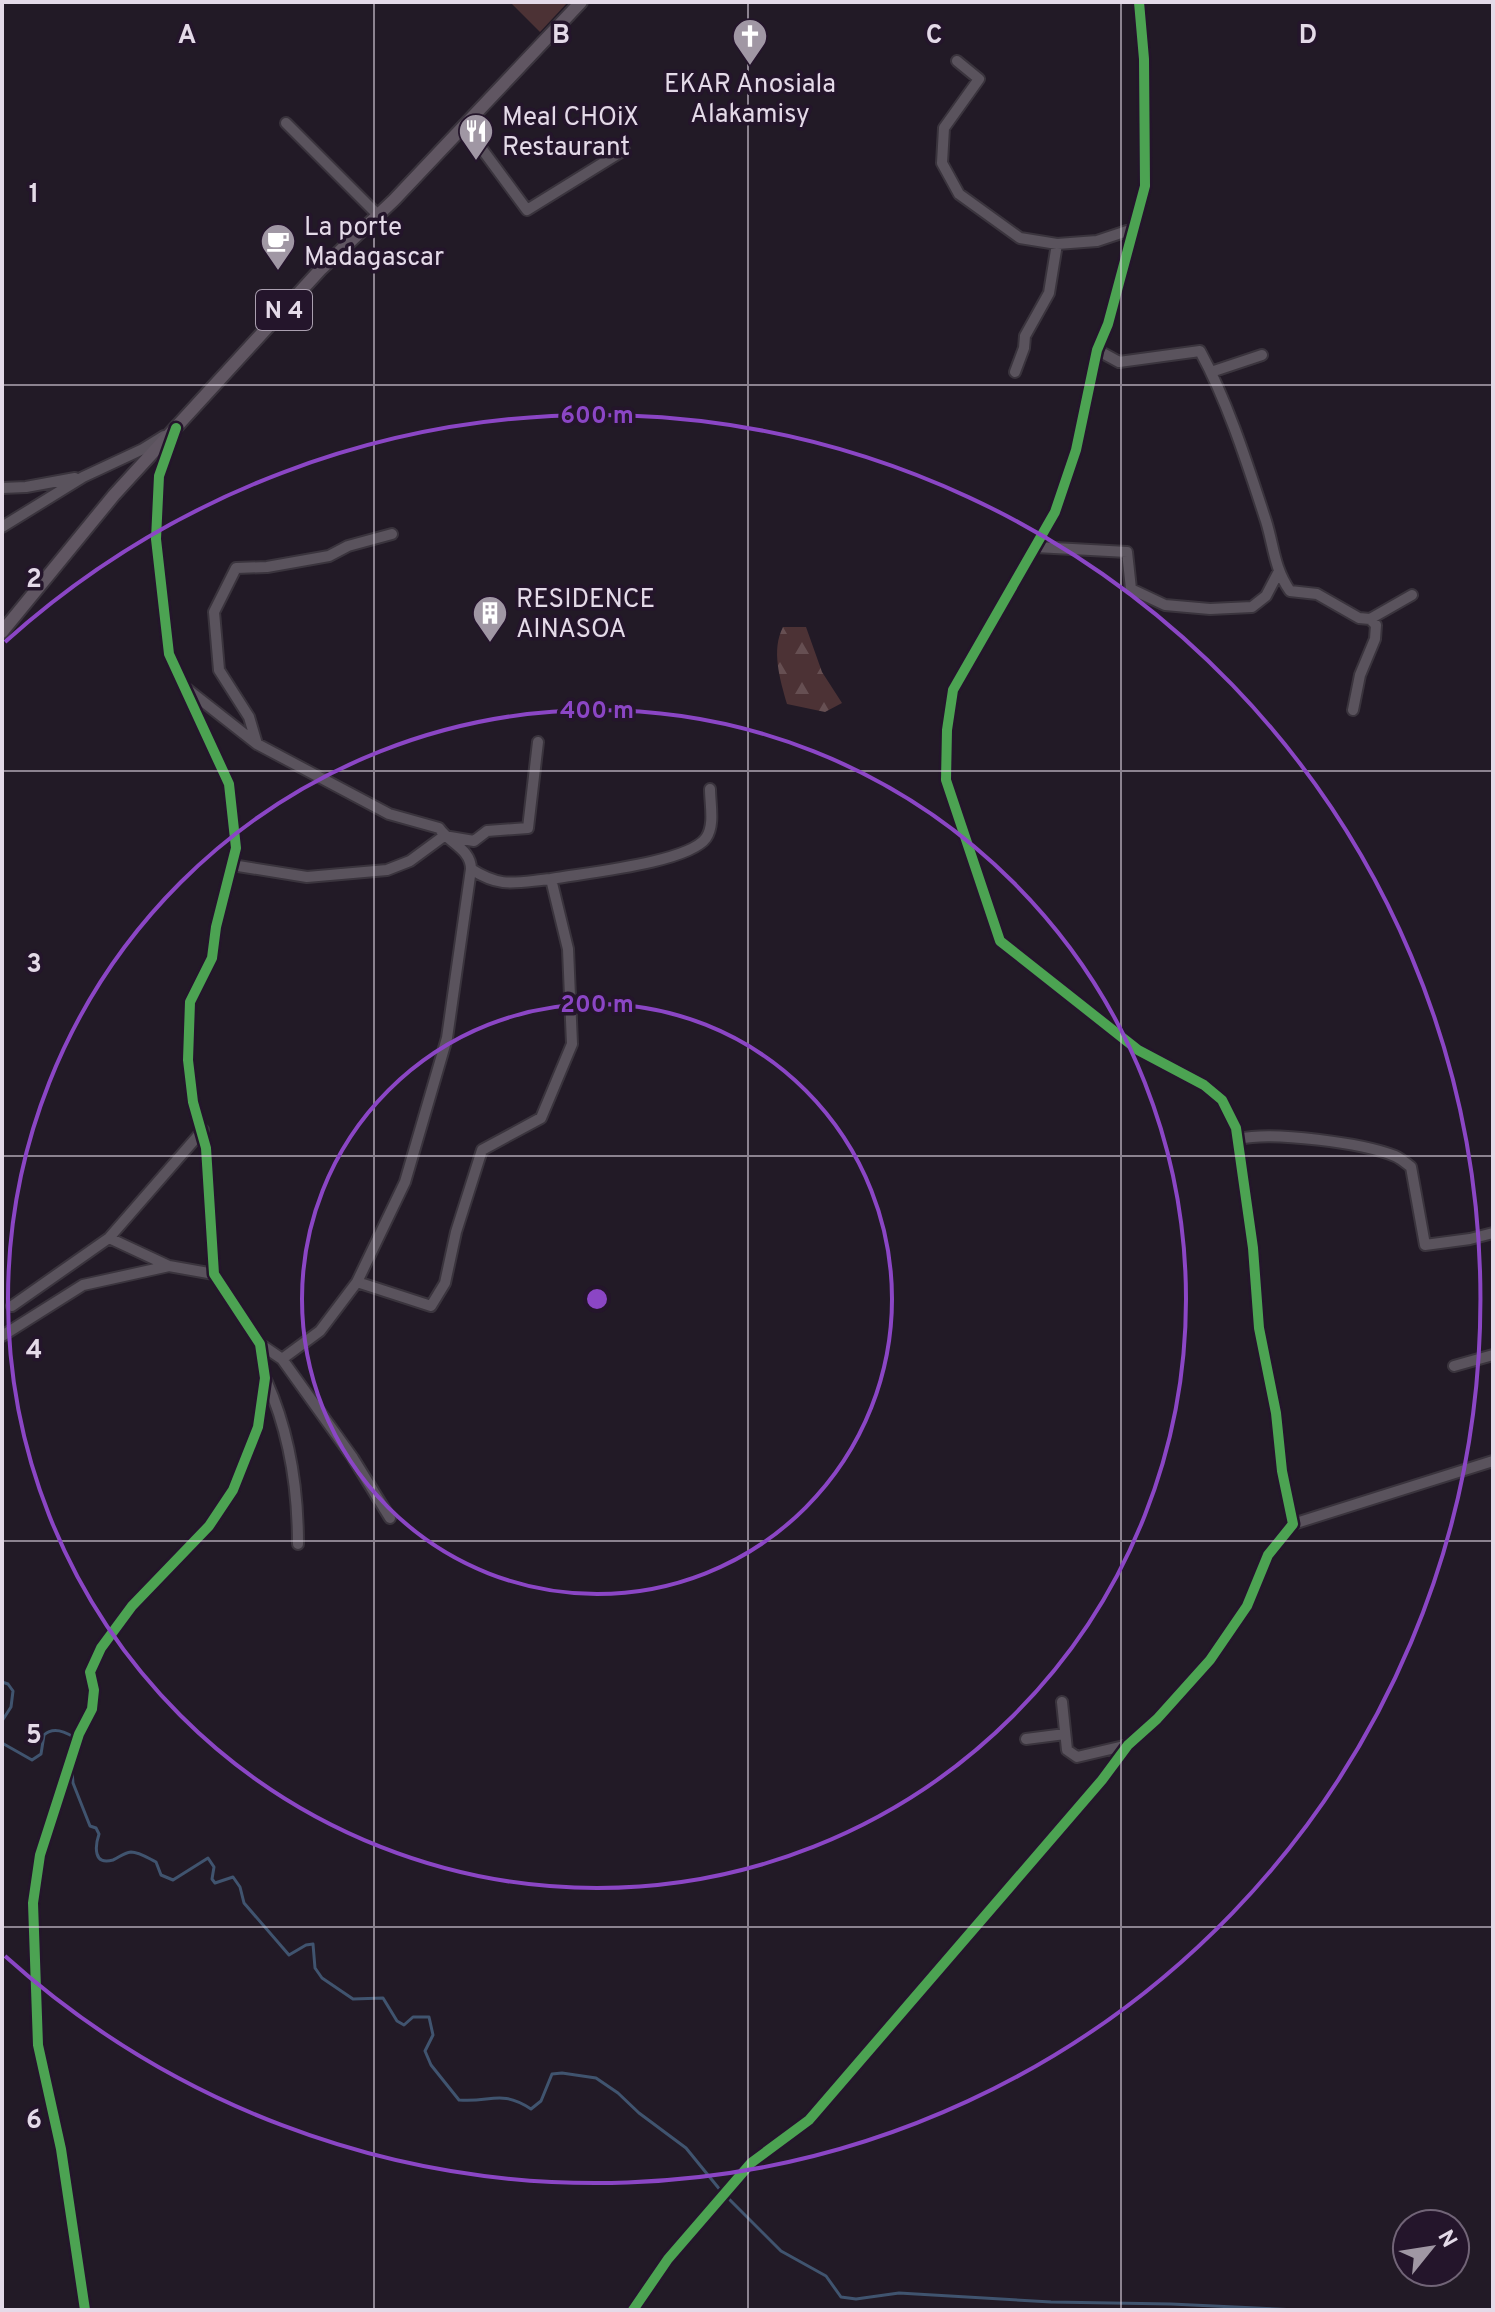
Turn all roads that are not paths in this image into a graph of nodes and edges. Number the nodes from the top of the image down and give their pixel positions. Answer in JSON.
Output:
{"nodes":[{"id":1,"x":581,"y":2,"type":"edge"},
{"id":2,"x":1139,"y":2,"type":"edge"},
{"id":3,"x":957,"y":61,"type":"dead end"},
{"id":4,"x":286,"y":123,"type":"dead end"},
{"id":5,"x":465,"y":126,"type":"junction"},
{"id":6,"x":624,"y":150,"type":"dead end"},
{"id":7,"x":378,"y":215,"type":"junction"},
{"id":8,"x":1133,"y":229,"type":"junction"},
{"id":9,"x":1057,"y":244,"type":"junction"},
{"id":10,"x":1097,"y":350,"type":"junction"},
{"id":11,"x":1262,"y":355,"type":"dead end"},
{"id":12,"x":1015,"y":372,"type":"dead end"},
{"id":13,"x":1211,"y":372,"type":"junction"},
{"id":14,"x":176,"y":428,"type":"junction"},
{"id":15,"x":83,"y":477,"type":"junction"},
{"id":16,"x":2,"y":488,"type":"edge"},
{"id":17,"x":2,"y":527,"type":"edge"},
{"id":18,"x":392,"y":534,"type":"dead end"},
{"id":19,"x":1036,"y":547,"type":"junction"},
{"id":20,"x":1278,"y":573,"type":"junction"},
{"id":21,"x":1412,"y":595,"type":"dead end"},
{"id":22,"x":1370,"y":619,"type":"junction"},
{"id":23,"x":2,"y":632,"type":"edge"},
{"id":24,"x":183,"y":686,"type":"junction"},
{"id":25,"x":1353,"y":710,"type":"dead end"},
{"id":26,"x":538,"y":742,"type":"dead end"},
{"id":27,"x":257,"y":744,"type":"junction"},
{"id":28,"x":710,"y":789,"type":"dead end"},
{"id":29,"x":444,"y":836,"type":"junction"},
{"id":30,"x":232,"y":865,"type":"junction"},
{"id":31,"x":471,"y":869,"type":"junction"},
{"id":32,"x":551,"y":879,"type":"junction"},
{"id":33,"x":203,"y":1130,"type":"junction"},
{"id":34,"x":1239,"y":1139,"type":"junction"},
{"id":35,"x":1493,"y":1233,"type":"edge"},
{"id":36,"x":109,"y":1238,"type":"junction"},
{"id":37,"x":169,"y":1266,"type":"junction"},
{"id":38,"x":214,"y":1274,"type":"junction"},
{"id":39,"x":357,"y":1282,"type":"junction"},
{"id":40,"x":12,"y":1306,"type":"dead end"},
{"id":41,"x":2,"y":1336,"type":"edge"},
{"id":42,"x":260,"y":1344,"type":"junction"},
{"id":43,"x":1493,"y":1355,"type":"edge"},
{"id":44,"x":282,"y":1359,"type":"junction"},
{"id":45,"x":1454,"y":1366,"type":"dead end"},
{"id":46,"x":265,"y":1378,"type":"junction"},
{"id":47,"x":1493,"y":1461,"type":"edge"},
{"id":48,"x":390,"y":1518,"type":"dead end"},
{"id":49,"x":1293,"y":1524,"type":"junction"},
{"id":50,"x":298,"y":1544,"type":"dead end"},
{"id":51,"x":1062,"y":1702,"type":"dead end"},
{"id":52,"x":1065,"y":1734,"type":"junction"},
{"id":53,"x":1026,"y":1739,"type":"dead end"},
{"id":54,"x":1128,"y":1745,"type":"junction"},
{"id":55,"x":85,"y":2310,"type":"edge"},
{"id":56,"x":633,"y":2310,"type":"edge"}],
"edges":[{"from":1,"to":5,"type":"main road","number":"N 4"},
{"from":2,"to":8,"type":"street"},
{"from":3,"to":9,"type":"street"},
{"from":4,"to":7,"type":"street"},
{"from":5,"to":6,"type":"street"},
{"from":5,"to":7,"type":"main road","number":"N 4"},
{"from":7,"to":14,"type":"main road","number":"N 4"},
{"from":8,"to":9,"type":"street"},
{"from":8,"to":10,"type":"street"},
{"from":9,"to":12,"type":"street"},
{"from":10,"to":13,"type":"street"},
{"from":10,"to":19,"type":"street"},
{"from":11,"to":13,"type":"street"},
{"from":13,"to":20,"type":"street"},
{"from":14,"to":15,"type":"street"},
{"from":14,"to":23,"type":"main road","number":"N 4"},
{"from":14,"to":24,"type":"street"},
{"from":15,"to":16,"type":"street"},
{"from":15,"to":17,"type":"street"},
{"from":18,"to":27,"type":"street"},
{"from":19,"to":20,"type":"street"},
{"from":19,"to":34,"type":"street"},
{"from":20,"to":22,"type":"street"},
{"from":21,"to":22,"type":"street"},
{"from":22,"to":25,"type":"street"},
{"from":24,"to":27,"type":"street"},
{"from":24,"to":30,"type":"street"},
{"from":26,"to":29,"type":"street"},
{"from":27,"to":29,"type":"street"},
{"from":28,"to":32,"type":"street"},
{"from":29,"to":30,"type":"street"},
{"from":29,"to":31,"type":"street"},
{"from":30,"to":33,"type":"street"},
{"from":31,"to":32,"type":"street"},
{"from":31,"to":39,"type":"street"},
{"from":32,"to":39,"type":"street"},
{"from":33,"to":36,"type":"street"},
{"from":33,"to":38,"type":"street"},
{"from":34,"to":35,"type":"street"},
{"from":34,"to":49,"type":"street"},
{"from":36,"to":37,"type":"street"},
{"from":36,"to":40,"type":"street"},
{"from":37,"to":38,"type":"street"},
{"from":37,"to":41,"type":"street"},
{"from":38,"to":42,"type":"street"},
{"from":39,"to":44,"type":"street"},
{"from":42,"to":44,"type":"street"},
{"from":42,"to":46,"type":"street"},
{"from":43,"to":45,"type":"street"},
{"from":44,"to":48,"type":"street"},
{"from":46,"to":50,"type":"street"},
{"from":46,"to":55,"type":"street"},
{"from":47,"to":49,"type":"street"},
{"from":49,"to":54,"type":"street"},
{"from":51,"to":52,"type":"street"},
{"from":52,"to":53,"type":"street"},
{"from":52,"to":54,"type":"street"},
{"from":54,"to":56,"type":"street"}]}
